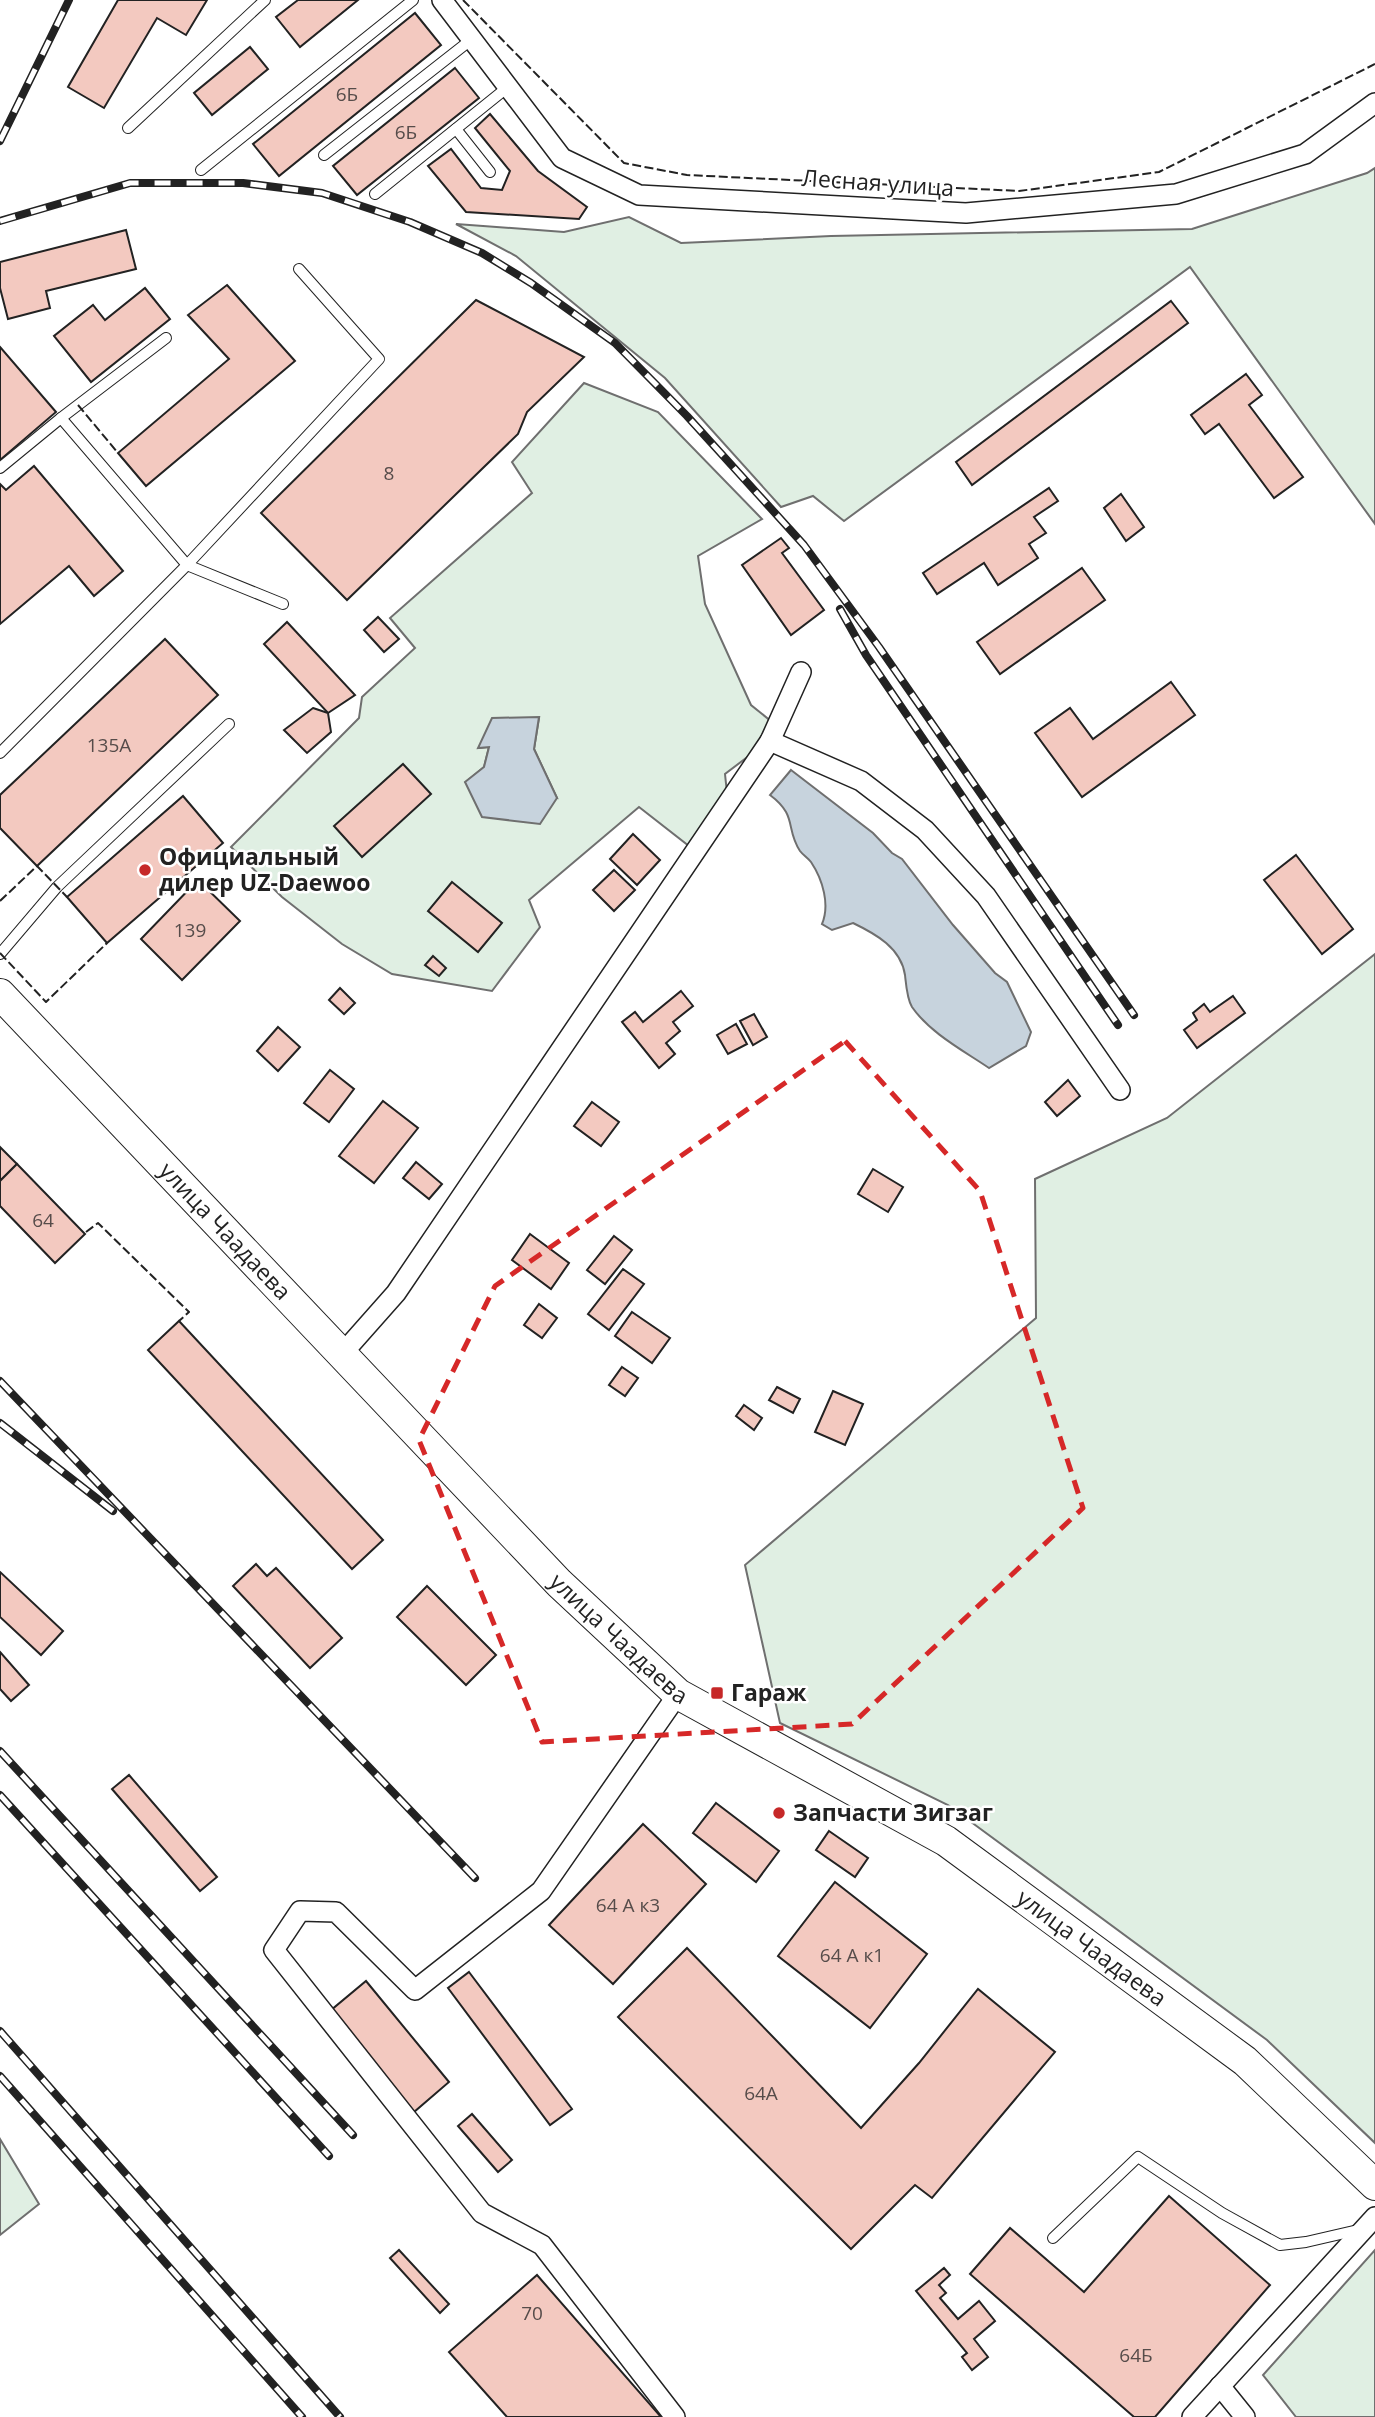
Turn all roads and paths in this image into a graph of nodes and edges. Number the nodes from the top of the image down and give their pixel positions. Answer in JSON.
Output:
{"nodes":[{"id":1,"x":265,"y":0,"type":"edge"},
{"id":2,"x":413,"y":0,"type":"edge"},
{"id":3,"x":442,"y":0,"type":"edge"},
{"id":4,"x":472,"y":39,"type":"junction"},
{"id":5,"x":508,"y":87,"type":"junction"},
{"id":6,"x":1375,"y":103,"type":"edge"},
{"id":7,"x":128,"y":128,"type":"dead end"},
{"id":8,"x":456,"y":129,"type":"junction"},
{"id":9,"x":324,"y":155,"type":"dead end"},
{"id":10,"x":201,"y":170,"type":"dead end"},
{"id":11,"x":490,"y":172,"type":"dead end"},
{"id":12,"x":375,"y":194,"type":"dead end"},
{"id":13,"x":299,"y":269,"type":"dead end"},
{"id":14,"x":166,"y":338,"type":"dead end"},
{"id":15,"x":61,"y":418,"type":"junction"},
{"id":16,"x":0,"y":468,"type":"edge"},
{"id":17,"x":187,"y":565,"type":"junction"},
{"id":18,"x":283,"y":604,"type":"dead end"},
{"id":19,"x":801,"y":671,"type":"dead end"},
{"id":20,"x":229,"y":724,"type":"dead end"},
{"id":21,"x":770,"y":741,"type":"junction"},
{"id":22,"x":0,"y":753,"type":"edge"},
{"id":23,"x":0,"y":954,"type":"edge"},
{"id":24,"x":0,"y":994,"type":"edge"},
{"id":25,"x":1120,"y":1090,"type":"dead end"},
{"id":26,"x":342,"y":1354,"type":"junction"},
{"id":27,"x":678,"y":1694,"type":"junction"},
{"id":28,"x":1375,"y":2185,"type":"edge"},
{"id":29,"x":1369,"y":2223,"type":"edge"},
{"id":30,"x":1053,"y":2238,"type":"dead end"},
{"id":31,"x":1220,"y":2386,"type":"junction"},
{"id":32,"x":675,"y":2417,"type":"edge"},
{"id":33,"x":1192,"y":2417,"type":"edge"},
{"id":34,"x":1245,"y":2417,"type":"edge"}],
"edges":[{"from":1,"to":7,"type":"lane"},
{"from":2,"to":10,"type":"lane"},
{"from":3,"to":4,"type":"street","name":"Лесная улица"},
{"from":4,"to":5,"type":"street","name":"Лесная улица"},
{"from":4,"to":9,"type":"lane"},
{"from":5,"to":6,"type":"street","name":"Лесная улица"},
{"from":5,"to":8,"type":"lane"},
{"from":8,"to":11,"type":"lane"},
{"from":8,"to":12,"type":"lane"},
{"from":13,"to":17,"type":"lane"},
{"from":14,"to":15,"type":"lane"},
{"from":15,"to":16,"type":"lane"},
{"from":15,"to":17,"type":"lane"},
{"from":17,"to":18,"type":"lane"},
{"from":17,"to":22,"type":"lane"},
{"from":19,"to":21,"type":"street"},
{"from":20,"to":23,"type":"lane"},
{"from":21,"to":25,"type":"street"},
{"from":21,"to":26,"type":"street"},
{"from":24,"to":26,"type":"main road","name":"улица Чаадаева"},
{"from":26,"to":27,"type":"main road","name":"улица Чаадаева"},
{"from":27,"to":28,"type":"main road","name":"улица Чаадаева"},
{"from":27,"to":32,"type":"street"},
{"from":29,"to":30,"type":"lane"},
{"from":29,"to":31,"type":"street"},
{"from":31,"to":33,"type":"street"},
{"from":31,"to":34,"type":"street"}]}
